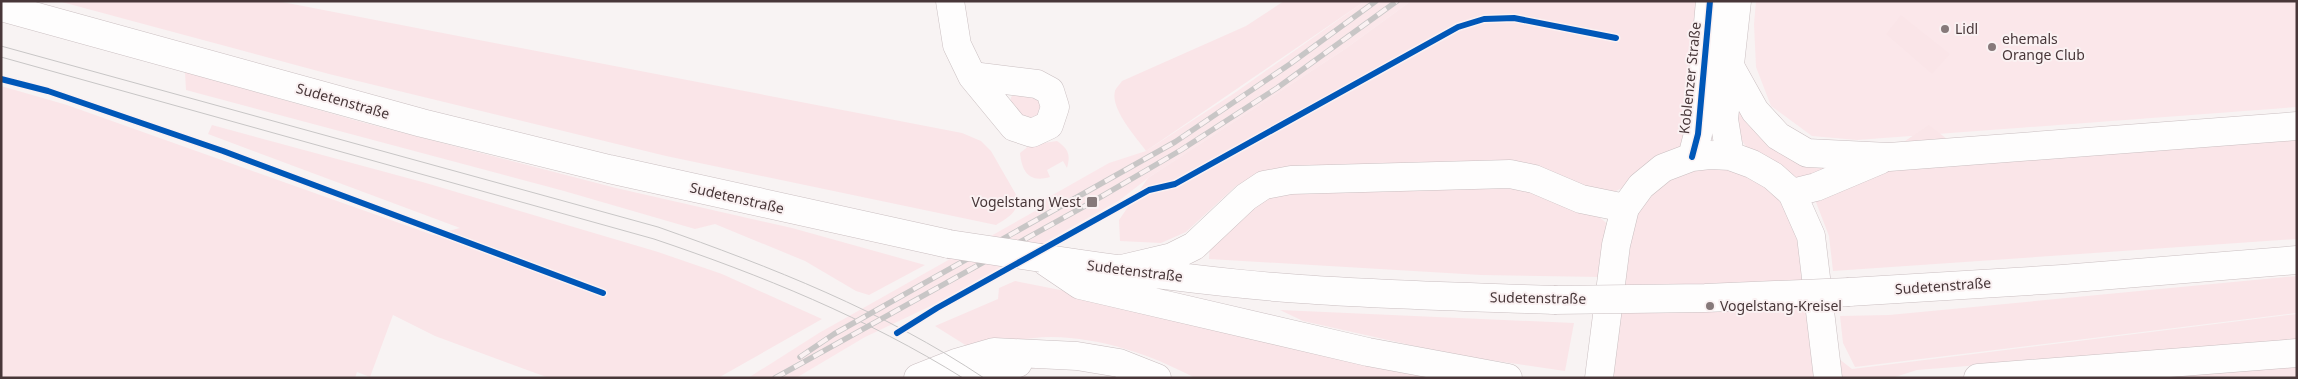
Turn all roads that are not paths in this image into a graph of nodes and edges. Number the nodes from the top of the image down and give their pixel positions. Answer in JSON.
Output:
{"nodes":[{"id":1,"x":950,"y":1,"type":"edge"},
{"id":2,"x":1710,"y":1,"type":"edge"},
{"id":3,"x":1738,"y":1,"type":"edge"},
{"id":4,"x":1,"y":7,"type":"edge"},
{"id":5,"x":1731,"y":68,"type":"junction"},
{"id":6,"x":972,"y":76,"type":"dead end"},
{"id":7,"x":2297,"y":126,"type":"edge"},
{"id":8,"x":1730,"y":156,"type":"junction"},
{"id":9,"x":1692,"y":157,"type":"junction"},
{"id":10,"x":1889,"y":157,"type":"junction"},
{"id":11,"x":1792,"y":193,"type":"junction"},
{"id":12,"x":1625,"y":208,"type":"junction"},
{"id":13,"x":1041,"y":258,"type":"junction"},
{"id":14,"x":2297,"y":260,"type":"edge"},
{"id":15,"x":1117,"y":270,"type":"junction"},
{"id":16,"x":2297,"y":353,"type":"edge"},
{"id":17,"x":1041,"y":355,"type":"junction"},
{"id":18,"x":918,"y":378,"type":"edge"},
{"id":19,"x":975,"y":378,"type":"edge"},
{"id":20,"x":1157,"y":378,"type":"edge"},
{"id":21,"x":1508,"y":378,"type":"edge"},
{"id":22,"x":1599,"y":378,"type":"edge"},
{"id":23,"x":1828,"y":378,"type":"edge"},
{"id":24,"x":1978,"y":378,"type":"edge"}],
"edges":[{"from":1,"to":6,"type":"main road"},
{"from":2,"to":9,"type":"main road","name":"Koblenzer Straße"},
{"from":3,"to":5,"type":"main road"},
{"from":4,"to":13,"type":"main road","name":"Sudetenstraße","bridge":true},
{"from":5,"to":8,"type":"main road"},
{"from":5,"to":10,"type":"main road"},
{"from":7,"to":10,"type":"main road"},
{"from":8,"to":9,"type":"main road"},
{"from":8,"to":11,"type":"main road"},
{"from":9,"to":12,"type":"main road"},
{"from":10,"to":11,"type":"main road"},
{"from":11,"to":23,"type":"main road"},
{"from":12,"to":15,"type":"main road"},
{"from":12,"to":22,"type":"main road"},
{"from":13,"to":15,"type":"main road","name":"Sudetenstraße"},
{"from":13,"to":21,"type":"main road"},
{"from":14,"to":15,"type":"main road","name":"Sudetenstraße","bridge":true},
{"from":16,"to":24,"type":"main road"},
{"from":17,"to":18,"type":"main road"},
{"from":17,"to":19,"type":"main road"},
{"from":17,"to":20,"type":"main road"}]}
